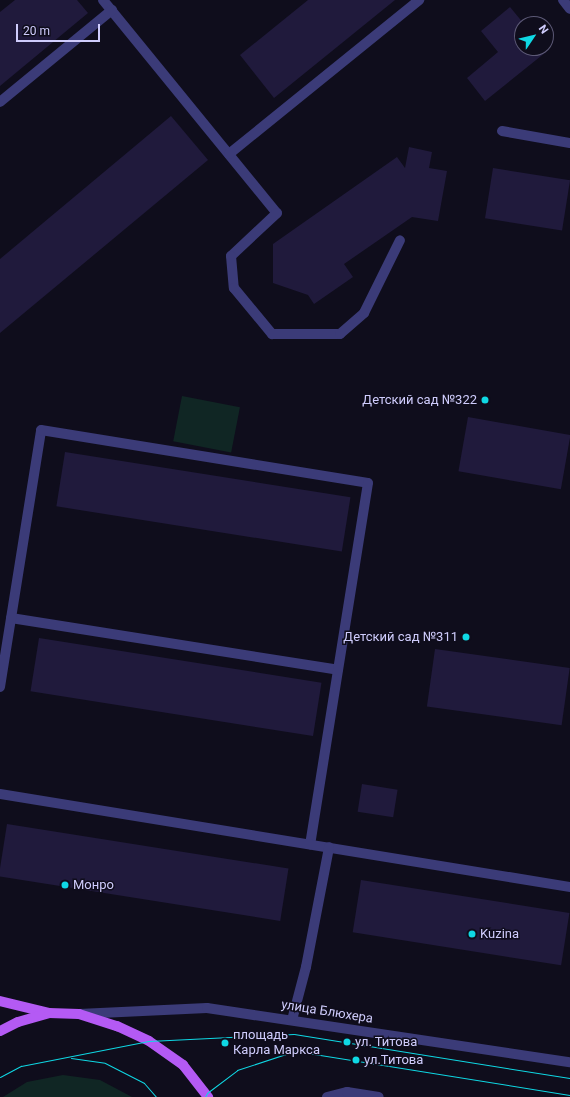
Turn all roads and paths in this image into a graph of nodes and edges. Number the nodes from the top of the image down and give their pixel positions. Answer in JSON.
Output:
{"nodes":[{"id":1,"x":103,"y":0,"type":"edge"},
{"id":2,"x":420,"y":0,"type":"edge"},
{"id":3,"x":563,"y":0,"type":"edge"},
{"id":4,"x":570,"y":9,"type":"edge"},
{"id":5,"x":112,"y":10,"type":"junction"},
{"id":6,"x":0,"y":102,"type":"edge"},
{"id":7,"x":502,"y":132,"type":"dead end"},
{"id":8,"x":570,"y":142,"type":"edge"},
{"id":9,"x":229,"y":154,"type":"junction"},
{"id":10,"x":400,"y":240,"type":"dead end"},
{"id":11,"x":11,"y":618,"type":"junction"},
{"id":12,"x":338,"y":670,"type":"junction"},
{"id":13,"x":0,"y":687,"type":"edge"},
{"id":14,"x":0,"y":794,"type":"edge"},
{"id":15,"x":310,"y":844,"type":"junction"},
{"id":16,"x":329,"y":847,"type":"junction"},
{"id":17,"x":570,"y":887,"type":"edge"},
{"id":18,"x":0,"y":1001,"type":"edge"},
{"id":19,"x":49,"y":1014,"type":"junction"},
{"id":20,"x":79,"y":1014,"type":"junction"},
{"id":21,"x":292,"y":1020,"type":"junction"},
{"id":22,"x":0,"y":1031,"type":"edge"},
{"id":23,"x":570,"y":1062,"type":"edge"},
{"id":24,"x":208,"y":1097,"type":"edge"},
{"id":25,"x":327,"y":1097,"type":"edge"},
{"id":26,"x":378,"y":1097,"type":"edge"}],
"edges":[{"from":1,"to":5,"type":"street"},
{"from":2,"to":9,"type":"street"},
{"from":3,"to":4,"type":"street"},
{"from":5,"to":6,"type":"street"},
{"from":5,"to":9,"type":"street"},
{"from":7,"to":8,"type":"street"},
{"from":9,"to":10,"type":"street"},
{"from":11,"to":12,"type":"street"},
{"from":11,"to":12,"type":"street"},
{"from":11,"to":13,"type":"street"},
{"from":12,"to":15,"type":"street"},
{"from":14,"to":15,"type":"street"},
{"from":15,"to":16,"type":"street"},
{"from":16,"to":17,"type":"street"},
{"from":16,"to":21,"type":"street"},
{"from":18,"to":19,"type":"main road"},
{"from":19,"to":20,"type":"main road"},
{"from":19,"to":22,"type":"main road"},
{"from":20,"to":21,"type":"street","name":"улица Блюхера"},
{"from":20,"to":24,"type":"main road"},
{"from":21,"to":23,"type":"street","name":"улица Блюхера"},
{"from":25,"to":26,"type":"street"}]}
